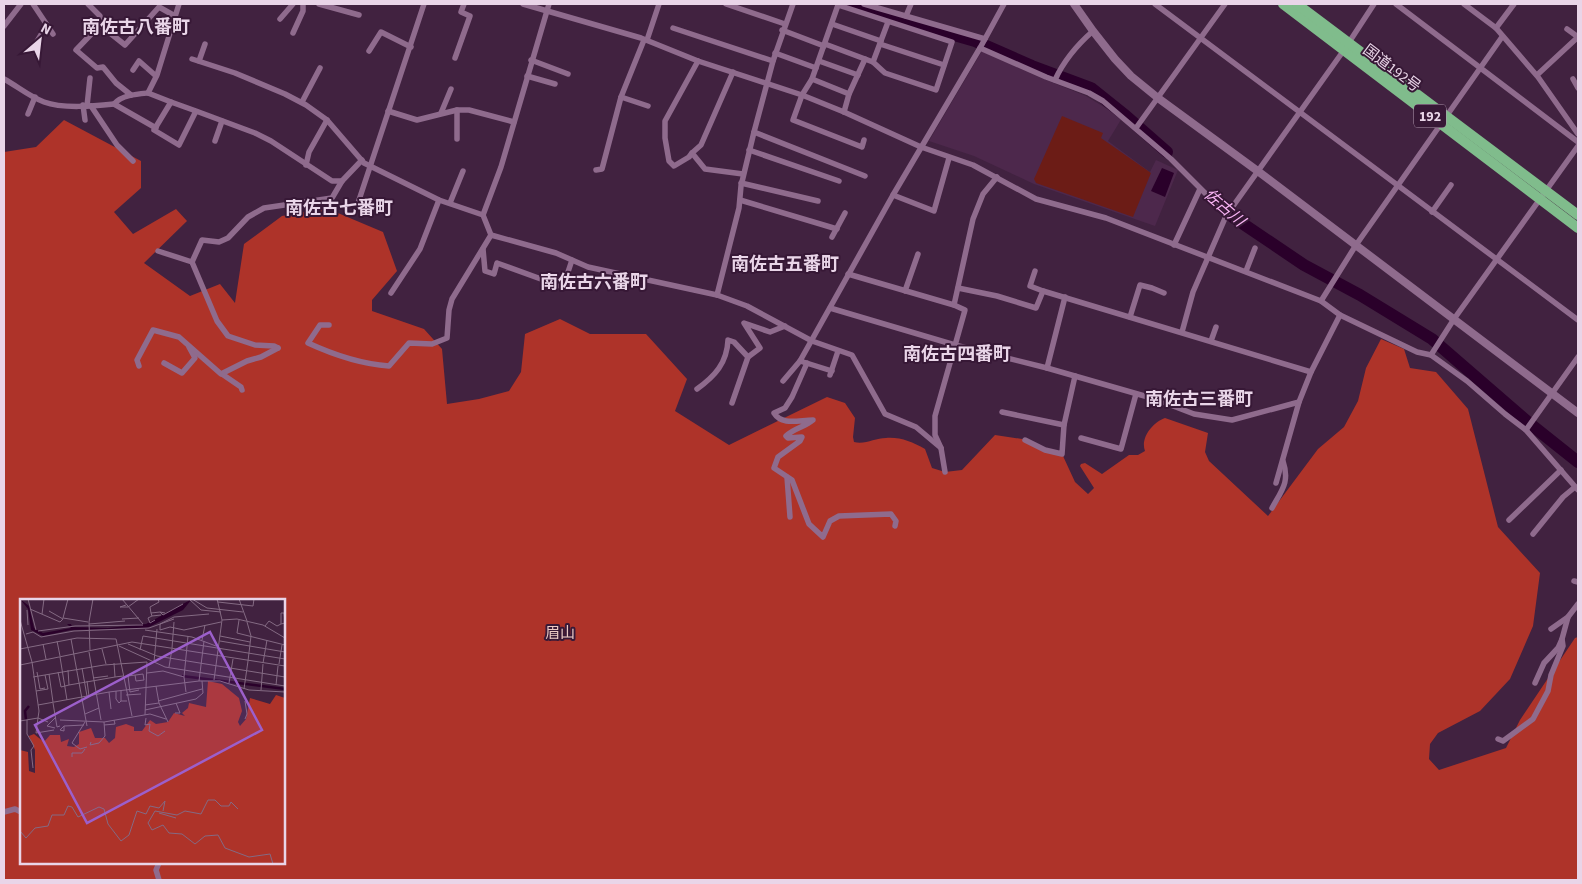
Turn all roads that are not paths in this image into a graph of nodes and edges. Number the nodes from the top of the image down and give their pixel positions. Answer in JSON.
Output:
{"nodes":[{"id":1,"x":21,"y":4,"type":"edge"},
{"id":2,"x":33,"y":4,"type":"edge"},
{"id":3,"x":88,"y":4,"type":"edge"},
{"id":4,"x":179,"y":4,"type":"edge"},
{"id":5,"x":293,"y":4,"type":"edge"},
{"id":6,"x":303,"y":4,"type":"edge"},
{"id":7,"x":319,"y":4,"type":"edge"},
{"id":8,"x":424,"y":4,"type":"edge"},
{"id":9,"x":464,"y":4,"type":"edge"},
{"id":10,"x":523,"y":4,"type":"edge"},
{"id":11,"x":658,"y":4,"type":"edge"},
{"id":12,"x":726,"y":4,"type":"edge"},
{"id":13,"x":793,"y":4,"type":"edge"},
{"id":14,"x":867,"y":4,"type":"edge"},
{"id":15,"x":911,"y":4,"type":"edge"},
{"id":16,"x":1004,"y":4,"type":"edge"},
{"id":17,"x":1074,"y":4,"type":"edge"},
{"id":18,"x":1155,"y":4,"type":"edge"},
{"id":19,"x":1225,"y":4,"type":"edge"},
{"id":20,"x":1282,"y":4,"type":"edge"},
{"id":21,"x":1297,"y":4,"type":"edge"},
{"id":22,"x":1374,"y":4,"type":"edge"},
{"id":23,"x":1396,"y":4,"type":"edge"},
{"id":24,"x":1464,"y":4,"type":"edge"},
{"id":25,"x":1514,"y":4,"type":"edge"},
{"id":26,"x":548,"y":7,"type":"edge"},
{"id":27,"x":359,"y":15,"type":"dead end"},
{"id":28,"x":175,"y":16,"type":"junction"},
{"id":29,"x":906,"y":16,"type":"junction"},
{"id":30,"x":280,"y":19,"type":"dead end"},
{"id":31,"x":888,"y":22,"type":"junction"},
{"id":32,"x":832,"y":24,"type":"junction"},
{"id":33,"x":100,"y":25,"type":"junction"},
{"id":34,"x":4,"y":26,"type":"edge"},
{"id":35,"x":47,"y":26,"type":"junction"},
{"id":36,"x":784,"y":27,"type":"junction"},
{"id":37,"x":673,"y":28,"type":"dead end"},
{"id":38,"x":1496,"y":28,"type":"junction"},
{"id":39,"x":1567,"y":30,"type":"dead end"},
{"id":40,"x":1093,"y":31,"type":"junction"},
{"id":41,"x":293,"y":33,"type":"dead end"},
{"id":42,"x":53,"y":34,"type":"dead end"},
{"id":43,"x":954,"y":36,"type":"junction"},
{"id":44,"x":1502,"y":37,"type":"junction"},
{"id":45,"x":1201,"y":38,"type":"junction"},
{"id":46,"x":646,"y":40,"type":"junction"},
{"id":47,"x":881,"y":42,"type":"junction"},
{"id":48,"x":205,"y":44,"type":"dead end"},
{"id":49,"x":982,"y":44,"type":"junction"},
{"id":50,"x":825,"y":45,"type":"junction"},
{"id":51,"x":411,"y":47,"type":"junction"},
{"id":52,"x":1346,"y":47,"type":"junction"},
{"id":53,"x":369,"y":51,"type":"dead end"},
{"id":54,"x":36,"y":52,"type":"dead end"},
{"id":55,"x":775,"y":53,"type":"junction"},
{"id":56,"x":455,"y":58,"type":"dead end"},
{"id":57,"x":865,"y":59,"type":"junction"},
{"id":58,"x":531,"y":60,"type":"junction"},
{"id":59,"x":698,"y":61,"type":"junction"},
{"id":60,"x":773,"y":61,"type":"junction"},
{"id":61,"x":873,"y":62,"type":"junction"},
{"id":62,"x":818,"y":65,"type":"junction"},
{"id":63,"x":944,"y":65,"type":"junction"},
{"id":64,"x":1480,"y":67,"type":"junction"},
{"id":65,"x":320,"y":68,"type":"dead end"},
{"id":66,"x":133,"y":70,"type":"dead end"},
{"id":67,"x":733,"y":72,"type":"junction"},
{"id":68,"x":568,"y":74,"type":"dead end"},
{"id":69,"x":858,"y":75,"type":"junction"},
{"id":70,"x":1537,"y":75,"type":"junction"},
{"id":71,"x":156,"y":76,"type":"junction"},
{"id":72,"x":527,"y":76,"type":"junction"},
{"id":73,"x":1057,"y":76,"type":"junction"},
{"id":74,"x":90,"y":78,"type":"dead end"},
{"id":75,"x":1573,"y":78,"type":"dead end"},
{"id":76,"x":812,"y":79,"type":"junction"},
{"id":77,"x":4,"y":81,"type":"edge"},
{"id":78,"x":767,"y":83,"type":"junction"},
{"id":79,"x":555,"y":84,"type":"dead end"},
{"id":80,"x":1578,"y":88,"type":"edge"},
{"id":81,"x":451,"y":89,"type":"dead end"},
{"id":82,"x":148,"y":93,"type":"junction"},
{"id":83,"x":849,"y":94,"type":"junction"},
{"id":84,"x":131,"y":95,"type":"junction"},
{"id":85,"x":802,"y":95,"type":"junction"},
{"id":86,"x":35,"y":96,"type":"junction"},
{"id":87,"x":621,"y":97,"type":"junction"},
{"id":88,"x":1158,"y":98,"type":"junction"},
{"id":89,"x":171,"y":102,"type":"junction"},
{"id":90,"x":302,"y":102,"type":"junction"},
{"id":91,"x":114,"y":104,"type":"junction"},
{"id":92,"x":87,"y":106,"type":"junction"},
{"id":93,"x":648,"y":106,"type":"dead end"},
{"id":94,"x":457,"y":110,"type":"junction"},
{"id":95,"x":196,"y":111,"type":"junction"},
{"id":96,"x":388,"y":111,"type":"junction"},
{"id":97,"x":844,"y":112,"type":"junction"},
{"id":98,"x":441,"y":113,"type":"junction"},
{"id":99,"x":1300,"y":113,"type":"junction"},
{"id":100,"x":28,"y":114,"type":"dead end"},
{"id":101,"x":85,"y":120,"type":"dead end"},
{"id":102,"x":327,"y":120,"type":"junction"},
{"id":103,"x":1444,"y":120,"type":"junction"},
{"id":104,"x":222,"y":121,"type":"junction"},
{"id":105,"x":514,"y":122,"type":"junction"},
{"id":106,"x":1137,"y":126,"type":"junction"},
{"id":107,"x":156,"y":128,"type":"junction"},
{"id":108,"x":754,"y":132,"type":"junction"},
{"id":109,"x":1578,"y":134,"type":"edge"},
{"id":110,"x":457,"y":139,"type":"dead end"},
{"id":111,"x":864,"y":140,"type":"dead end"},
{"id":112,"x":215,"y":141,"type":"dead end"},
{"id":113,"x":1578,"y":142,"type":"edge"},
{"id":114,"x":1578,"y":146,"type":"edge"},
{"id":115,"x":921,"y":148,"type":"junction"},
{"id":116,"x":749,"y":150,"type":"junction"},
{"id":117,"x":692,"y":153,"type":"junction"},
{"id":118,"x":949,"y":158,"type":"junction"},
{"id":119,"x":362,"y":160,"type":"junction"},
{"id":120,"x":133,"y":161,"type":"dead end"},
{"id":121,"x":306,"y":165,"type":"junction"},
{"id":122,"x":370,"y":165,"type":"junction"},
{"id":123,"x":596,"y":170,"type":"dead end"},
{"id":124,"x":463,"y":171,"type":"dead end"},
{"id":125,"x":1259,"y":172,"type":"junction"},
{"id":126,"x":743,"y":174,"type":"junction"},
{"id":127,"x":865,"y":176,"type":"dead end"},
{"id":128,"x":997,"y":177,"type":"junction"},
{"id":129,"x":342,"y":181,"type":"junction"},
{"id":130,"x":839,"y":181,"type":"dead end"},
{"id":131,"x":741,"y":183,"type":"junction"},
{"id":132,"x":776,"y":184,"type":"dead end"},
{"id":133,"x":1451,"y":185,"type":"dead end"},
{"id":134,"x":1398,"y":186,"type":"junction"},
{"id":135,"x":1200,"y":189,"type":"junction"},
{"id":136,"x":775,"y":191,"type":"junction"},
{"id":137,"x":893,"y":195,"type":"junction"},
{"id":138,"x":1543,"y":195,"type":"junction"},
{"id":139,"x":439,"y":200,"type":"junction"},
{"id":140,"x":740,"y":200,"type":"junction"},
{"id":141,"x":818,"y":201,"type":"dead end"},
{"id":142,"x":358,"y":203,"type":"dead end"},
{"id":143,"x":450,"y":203,"type":"junction"},
{"id":144,"x":1432,"y":212,"type":"junction"},
{"id":145,"x":845,"y":213,"type":"dead end"},
{"id":146,"x":1228,"y":214,"type":"junction"},
{"id":147,"x":484,"y":215,"type":"junction"},
{"id":148,"x":1578,"y":215,"type":"edge"},
{"id":149,"x":1578,"y":228,"type":"edge"},
{"id":150,"x":837,"y":229,"type":"junction"},
{"id":151,"x":491,"y":235,"type":"junction"},
{"id":152,"x":832,"y":237,"type":"dead end"},
{"id":153,"x":1174,"y":245,"type":"junction"},
{"id":154,"x":1356,"y":245,"type":"junction"},
{"id":155,"x":1255,"y":248,"type":"dead end"},
{"id":156,"x":483,"y":249,"type":"junction"},
{"id":157,"x":158,"y":251,"type":"dead end"},
{"id":158,"x":918,"y":254,"type":"dead end"},
{"id":159,"x":1207,"y":258,"type":"junction"},
{"id":160,"x":572,"y":260,"type":"junction"},
{"id":161,"x":1496,"y":260,"type":"junction"},
{"id":162,"x":192,"y":262,"type":"junction"},
{"id":163,"x":1035,"y":271,"type":"dead end"},
{"id":164,"x":1246,"y":271,"type":"junction"},
{"id":165,"x":848,"y":274,"type":"junction"},
{"id":166,"x":958,"y":288,"type":"junction"},
{"id":167,"x":1161,"y":289,"type":"dead end"},
{"id":168,"x":904,"y":291,"type":"junction"},
{"id":169,"x":1043,"y":291,"type":"junction"},
{"id":170,"x":391,"y":293,"type":"dead end"},
{"id":171,"x":717,"y":295,"type":"junction"},
{"id":172,"x":1065,"y":297,"type":"junction"},
{"id":173,"x":1321,"y":301,"type":"junction"},
{"id":174,"x":954,"y":305,"type":"junction"},
{"id":175,"x":830,"y":308,"type":"junction"},
{"id":176,"x":1340,"y":315,"type":"junction"},
{"id":177,"x":1130,"y":317,"type":"junction"},
{"id":178,"x":1454,"y":319,"type":"junction"},
{"id":179,"x":1578,"y":320,"type":"edge"},
{"id":180,"x":329,"y":325,"type":"dead end"},
{"id":181,"x":784,"y":326,"type":"junction"},
{"id":182,"x":1216,"y":327,"type":"dead end"},
{"id":183,"x":1182,"y":332,"type":"junction"},
{"id":184,"x":812,"y":341,"type":"junction"},
{"id":185,"x":1211,"y":341,"type":"junction"},
{"id":186,"x":186,"y":343,"type":"junction"},
{"id":187,"x":955,"y":346,"type":"junction"},
{"id":188,"x":838,"y":350,"type":"junction"},
{"id":189,"x":1431,"y":355,"type":"junction"},
{"id":190,"x":748,"y":357,"type":"junction"},
{"id":191,"x":1578,"y":357,"type":"edge"},
{"id":192,"x":804,"y":362,"type":"junction"},
{"id":193,"x":164,"y":363,"type":"dead end"},
{"id":194,"x":139,"y":366,"type":"dead end"},
{"id":195,"x":1047,"y":368,"type":"junction"},
{"id":196,"x":1311,"y":372,"type":"junction"},
{"id":197,"x":222,"y":374,"type":"junction"},
{"id":198,"x":1075,"y":376,"type":"junction"},
{"id":199,"x":784,"y":381,"type":"dead end"},
{"id":200,"x":697,"y":389,"type":"dead end"},
{"id":201,"x":242,"y":390,"type":"dead end"},
{"id":202,"x":1552,"y":393,"type":"junction"},
{"id":203,"x":1136,"y":394,"type":"junction"},
{"id":204,"x":1299,"y":402,"type":"junction"},
{"id":205,"x":732,"y":403,"type":"dead end"},
{"id":206,"x":1002,"y":412,"type":"dead end"},
{"id":207,"x":1578,"y":412,"type":"edge"},
{"id":208,"x":1064,"y":425,"type":"junction"},
{"id":209,"x":1528,"y":428,"type":"junction"},
{"id":210,"x":1081,"y":438,"type":"dead end"},
{"id":211,"x":1025,"y":440,"type":"dead end"},
{"id":212,"x":941,"y":448,"type":"junction"},
{"id":213,"x":1283,"y":461,"type":"junction"},
{"id":214,"x":1561,"y":470,"type":"junction"},
{"id":215,"x":945,"y":472,"type":"dead end"},
{"id":216,"x":788,"y":477,"type":"junction"},
{"id":217,"x":1276,"y":483,"type":"dead end"},
{"id":218,"x":1577,"y":489,"type":"edge"},
{"id":219,"x":1272,"y":508,"type":"dead end"},
{"id":220,"x":790,"y":517,"type":"dead end"},
{"id":221,"x":1509,"y":520,"type":"dead end"},
{"id":222,"x":896,"y":526,"type":"dead end"},
{"id":223,"x":1533,"y":534,"type":"dead end"},
{"id":224,"x":1578,"y":604,"type":"edge"},
{"id":225,"x":1568,"y":617,"type":"junction"},
{"id":226,"x":1551,"y":629,"type":"dead end"},
{"id":227,"x":1562,"y":639,"type":"junction"},
{"id":228,"x":1535,"y":683,"type":"dead end"},
{"id":229,"x":1498,"y":739,"type":"dead end"},
{"id":230,"x":4,"y":812,"type":"edge"},
{"id":231,"x":20,"y":812,"type":"edge"},
{"id":232,"x":159,"y":864,"type":"edge"},
{"id":233,"x":159,"y":880,"type":"edge"}],
"edges":[{"from":1,"to":34,"type":"street"},
{"from":2,"to":35,"type":"street"},
{"from":3,"to":33,"type":"street"},
{"from":4,"to":28,"type":"street"},
{"from":5,"to":30,"type":"street"},
{"from":6,"to":41,"type":"street"},
{"from":7,"to":27,"type":"street"},
{"from":8,"to":51,"type":"street"},
{"from":9,"to":56,"type":"street"},
{"from":10,"to":26,"type":"street"},
{"from":11,"to":46,"type":"street"},
{"from":12,"to":36,"type":"street"},
{"from":13,"to":36,"type":"street"},
{"from":14,"to":29,"type":"street"},
{"from":15,"to":29,"type":"street"},
{"from":16,"to":49,"type":"street"},
{"from":17,"to":40,"type":"street"},
{"from":18,"to":45,"type":"street"},
{"from":19,"to":45,"type":"street"},
{"from":20,"to":52,"type":"highway","name":"国道192号","number":"192"},
{"from":21,"to":52,"type":"highway","name":"国道192号","number":"192"},
{"from":22,"to":52,"type":"street"},
{"from":23,"to":64,"type":"street"},
{"from":24,"to":38,"type":"street"},
{"from":25,"to":38,"type":"street"},
{"from":26,"to":46,"type":"street"},
{"from":26,"to":58,"type":"street"},
{"from":28,"to":33,"type":"street"},
{"from":28,"to":71,"type":"street"},
{"from":29,"to":43,"type":"street"},
{"from":31,"to":32,"type":"street"},
{"from":31,"to":43,"type":"street"},
{"from":31,"to":47,"type":"street"},
{"from":32,"to":47,"type":"street"},
{"from":32,"to":50,"type":"street"},
{"from":33,"to":84,"type":"street"},
{"from":35,"to":42,"type":"street"},
{"from":35,"to":54,"type":"street"},
{"from":36,"to":50,"type":"street"},
{"from":36,"to":55,"type":"street"},
{"from":37,"to":60,"type":"street"},
{"from":38,"to":44,"type":"street"},
{"from":39,"to":70,"type":"street"},
{"from":40,"to":73,"type":"street"},
{"from":40,"to":88,"type":"street"},
{"from":43,"to":49,"type":"street"},
{"from":43,"to":63,"type":"street"},
{"from":44,"to":64,"type":"street"},
{"from":44,"to":70,"type":"street"},
{"from":45,"to":88,"type":"street"},
{"from":45,"to":99,"type":"street"},
{"from":46,"to":59,"type":"street"},
{"from":46,"to":87,"type":"street"},
{"from":47,"to":61,"type":"street"},
{"from":47,"to":63,"type":"street"},
{"from":48,"to":90,"type":"street"},
{"from":49,"to":73,"type":"street"},
{"from":49,"to":115,"type":"street"},
{"from":50,"to":57,"type":"street"},
{"from":50,"to":62,"type":"street"},
{"from":51,"to":53,"type":"street"},
{"from":51,"to":96,"type":"street"},
{"from":52,"to":99,"type":"street"},
{"from":52,"to":103,"type":"highway","name":"国道192号","number":"192"},
{"from":55,"to":60,"type":"street"},
{"from":55,"to":62,"type":"street"},
{"from":57,"to":61,"type":"street"},
{"from":57,"to":69,"type":"street"},
{"from":58,"to":68,"type":"street"},
{"from":58,"to":72,"type":"street"},
{"from":59,"to":67,"type":"street"},
{"from":59,"to":117,"type":"street"},
{"from":60,"to":78,"type":"street"},
{"from":61,"to":63,"type":"street"},
{"from":62,"to":69,"type":"street"},
{"from":62,"to":76,"type":"street"},
{"from":64,"to":103,"type":"street"},
{"from":64,"to":113,"type":"street"},
{"from":65,"to":90,"type":"street"},
{"from":66,"to":71,"type":"street"},
{"from":67,"to":78,"type":"street"},
{"from":67,"to":117,"type":"street"},
{"from":69,"to":83,"type":"street"},
{"from":70,"to":109,"type":"street"},
{"from":71,"to":82,"type":"street"},
{"from":72,"to":79,"type":"street"},
{"from":72,"to":105,"type":"street"},
{"from":73,"to":106,"type":"street"},
{"from":74,"to":92,"type":"street"},
{"from":75,"to":80,"type":"street"},
{"from":76,"to":83,"type":"street"},
{"from":76,"to":85,"type":"street"},
{"from":77,"to":86,"type":"street"},
{"from":78,"to":85,"type":"street"},
{"from":78,"to":108,"type":"street"},
{"from":81,"to":98,"type":"street"},
{"from":82,"to":84,"type":"street"},
{"from":82,"to":89,"type":"street"},
{"from":83,"to":97,"type":"street"},
{"from":84,"to":91,"type":"street"},
{"from":85,"to":97,"type":"street"},
{"from":85,"to":111,"type":"street"},
{"from":86,"to":92,"type":"street"},
{"from":86,"to":100,"type":"street"},
{"from":87,"to":93,"type":"street"},
{"from":87,"to":123,"type":"street"},
{"from":88,"to":106,"type":"street"},
{"from":88,"to":125,"type":"street"},
{"from":89,"to":95,"type":"street"},
{"from":89,"to":107,"type":"street"},
{"from":90,"to":102,"type":"street"},
{"from":91,"to":92,"type":"street"},
{"from":91,"to":107,"type":"street"},
{"from":92,"to":101,"type":"street"},
{"from":92,"to":120,"type":"street"},
{"from":94,"to":98,"type":"street"},
{"from":94,"to":105,"type":"street"},
{"from":94,"to":110,"type":"street"},
{"from":95,"to":104,"type":"street"},
{"from":95,"to":107,"type":"street"},
{"from":96,"to":98,"type":"street"},
{"from":96,"to":122,"type":"street"},
{"from":97,"to":115,"type":"street"},
{"from":99,"to":125,"type":"street"},
{"from":99,"to":134,"type":"street"},
{"from":102,"to":119,"type":"street"},
{"from":102,"to":121,"type":"street"},
{"from":103,"to":134,"type":"street"},
{"from":103,"to":138,"type":"highway","name":"国道192号","number":"192"},
{"from":104,"to":112,"type":"street"},
{"from":104,"to":121,"type":"street"},
{"from":105,"to":147,"type":"street"},
{"from":106,"to":135,"type":"street"},
{"from":108,"to":116,"type":"street"},
{"from":108,"to":127,"type":"street"},
{"from":114,"to":138,"type":"street"},
{"from":115,"to":118,"type":"street"},
{"from":115,"to":137,"type":"street"},
{"from":116,"to":126,"type":"street"},
{"from":116,"to":130,"type":"street"},
{"from":117,"to":126,"type":"street"},
{"from":118,"to":128,"type":"street"},
{"from":118,"to":137,"type":"street"},
{"from":119,"to":122,"type":"street"},
{"from":119,"to":129,"type":"street"},
{"from":121,"to":129,"type":"street"},
{"from":122,"to":139,"type":"street"},
{"from":122,"to":142,"type":"street"},
{"from":124,"to":143,"type":"street"},
{"from":125,"to":146,"type":"street"},
{"from":125,"to":154,"type":"street"},
{"from":126,"to":131,"type":"street"},
{"from":128,"to":153,"type":"street"},
{"from":128,"to":166,"type":"street"},
{"from":129,"to":162,"type":"street"},
{"from":131,"to":136,"type":"street"},
{"from":131,"to":140,"type":"street"},
{"from":132,"to":136,"type":"street"},
{"from":133,"to":144,"type":"street"},
{"from":134,"to":144,"type":"street"},
{"from":134,"to":154,"type":"street"},
{"from":135,"to":146,"type":"street"},
{"from":135,"to":153,"type":"street"},
{"from":136,"to":141,"type":"street"},
{"from":137,"to":165,"type":"street"},
{"from":138,"to":148,"type":"highway","name":"国道192号","number":"192"},
{"from":138,"to":149,"type":"highway","name":"国道192号","number":"192"},
{"from":138,"to":161,"type":"street"},
{"from":139,"to":143,"type":"street"},
{"from":139,"to":170,"type":"street"},
{"from":140,"to":150,"type":"street"},
{"from":140,"to":171,"type":"street"},
{"from":143,"to":147,"type":"street"},
{"from":144,"to":161,"type":"street"},
{"from":145,"to":150,"type":"street"},
{"from":146,"to":159,"type":"street"},
{"from":147,"to":151,"type":"street"},
{"from":150,"to":152,"type":"street"},
{"from":151,"to":156,"type":"street"},
{"from":151,"to":160,"type":"street"},
{"from":153,"to":159,"type":"street"},
{"from":154,"to":173,"type":"street"},
{"from":154,"to":178,"type":"street"},
{"from":155,"to":164,"type":"street"},
{"from":156,"to":160,"type":"street"},
{"from":156,"to":180,"type":"street"},
{"from":157,"to":162,"type":"street"},
{"from":158,"to":168,"type":"street"},
{"from":159,"to":164,"type":"street"},
{"from":159,"to":183,"type":"street"},
{"from":160,"to":171,"type":"street"},
{"from":161,"to":178,"type":"street"},
{"from":161,"to":179,"type":"street"},
{"from":162,"to":197,"type":"street"},
{"from":163,"to":169,"type":"street"},
{"from":164,"to":173,"type":"street"},
{"from":165,"to":168,"type":"street"},
{"from":165,"to":175,"type":"street"},
{"from":166,"to":169,"type":"street"},
{"from":166,"to":174,"type":"street"},
{"from":167,"to":177,"type":"street"},
{"from":168,"to":174,"type":"street"},
{"from":169,"to":172,"type":"street"},
{"from":171,"to":181,"type":"street"},
{"from":172,"to":177,"type":"street"},
{"from":172,"to":195,"type":"street"},
{"from":173,"to":176,"type":"street"},
{"from":174,"to":187,"type":"street"},
{"from":175,"to":184,"type":"street"},
{"from":175,"to":187,"type":"street"},
{"from":176,"to":189,"type":"street"},
{"from":176,"to":196,"type":"street"},
{"from":177,"to":183,"type":"street"},
{"from":178,"to":189,"type":"street"},
{"from":178,"to":202,"type":"street"},
{"from":181,"to":184,"type":"street"},
{"from":181,"to":190,"type":"street"},
{"from":182,"to":185,"type":"street"},
{"from":183,"to":185,"type":"street"},
{"from":184,"to":188,"type":"street"},
{"from":184,"to":192,"type":"street"},
{"from":185,"to":196,"type":"street"},
{"from":186,"to":193,"type":"street"},
{"from":186,"to":194,"type":"street"},
{"from":186,"to":197,"type":"street"},
{"from":187,"to":195,"type":"street"},
{"from":187,"to":212,"type":"street"},
{"from":188,"to":192,"type":"street"},
{"from":188,"to":212,"type":"street"},
{"from":189,"to":209,"type":"street"},
{"from":190,"to":200,"type":"street"},
{"from":190,"to":205,"type":"street"},
{"from":191,"to":202,"type":"street"},
{"from":192,"to":199,"type":"street"},
{"from":192,"to":216,"type":"street"},
{"from":195,"to":198,"type":"street"},
{"from":196,"to":204,"type":"street"},
{"from":197,"to":201,"type":"street"},
{"from":198,"to":203,"type":"street"},
{"from":198,"to":208,"type":"street"},
{"from":202,"to":207,"type":"street"},
{"from":202,"to":209,"type":"street"},
{"from":203,"to":204,"type":"street"},
{"from":203,"to":210,"type":"street"},
{"from":204,"to":213,"type":"street"},
{"from":206,"to":208,"type":"street"},
{"from":208,"to":211,"type":"street"},
{"from":209,"to":214,"type":"street"},
{"from":212,"to":215,"type":"street"},
{"from":213,"to":217,"type":"street"},
{"from":213,"to":219,"type":"street"},
{"from":214,"to":218,"type":"street"},
{"from":214,"to":221,"type":"street"},
{"from":216,"to":220,"type":"street"},
{"from":216,"to":222,"type":"street"},
{"from":218,"to":223,"type":"street"},
{"from":224,"to":225,"type":"street"},
{"from":225,"to":226,"type":"street"},
{"from":225,"to":227,"type":"street"},
{"from":227,"to":228,"type":"street"},
{"from":227,"to":229,"type":"street"},
{"from":230,"to":231,"type":"street"},
{"from":232,"to":233,"type":"street"}]}
